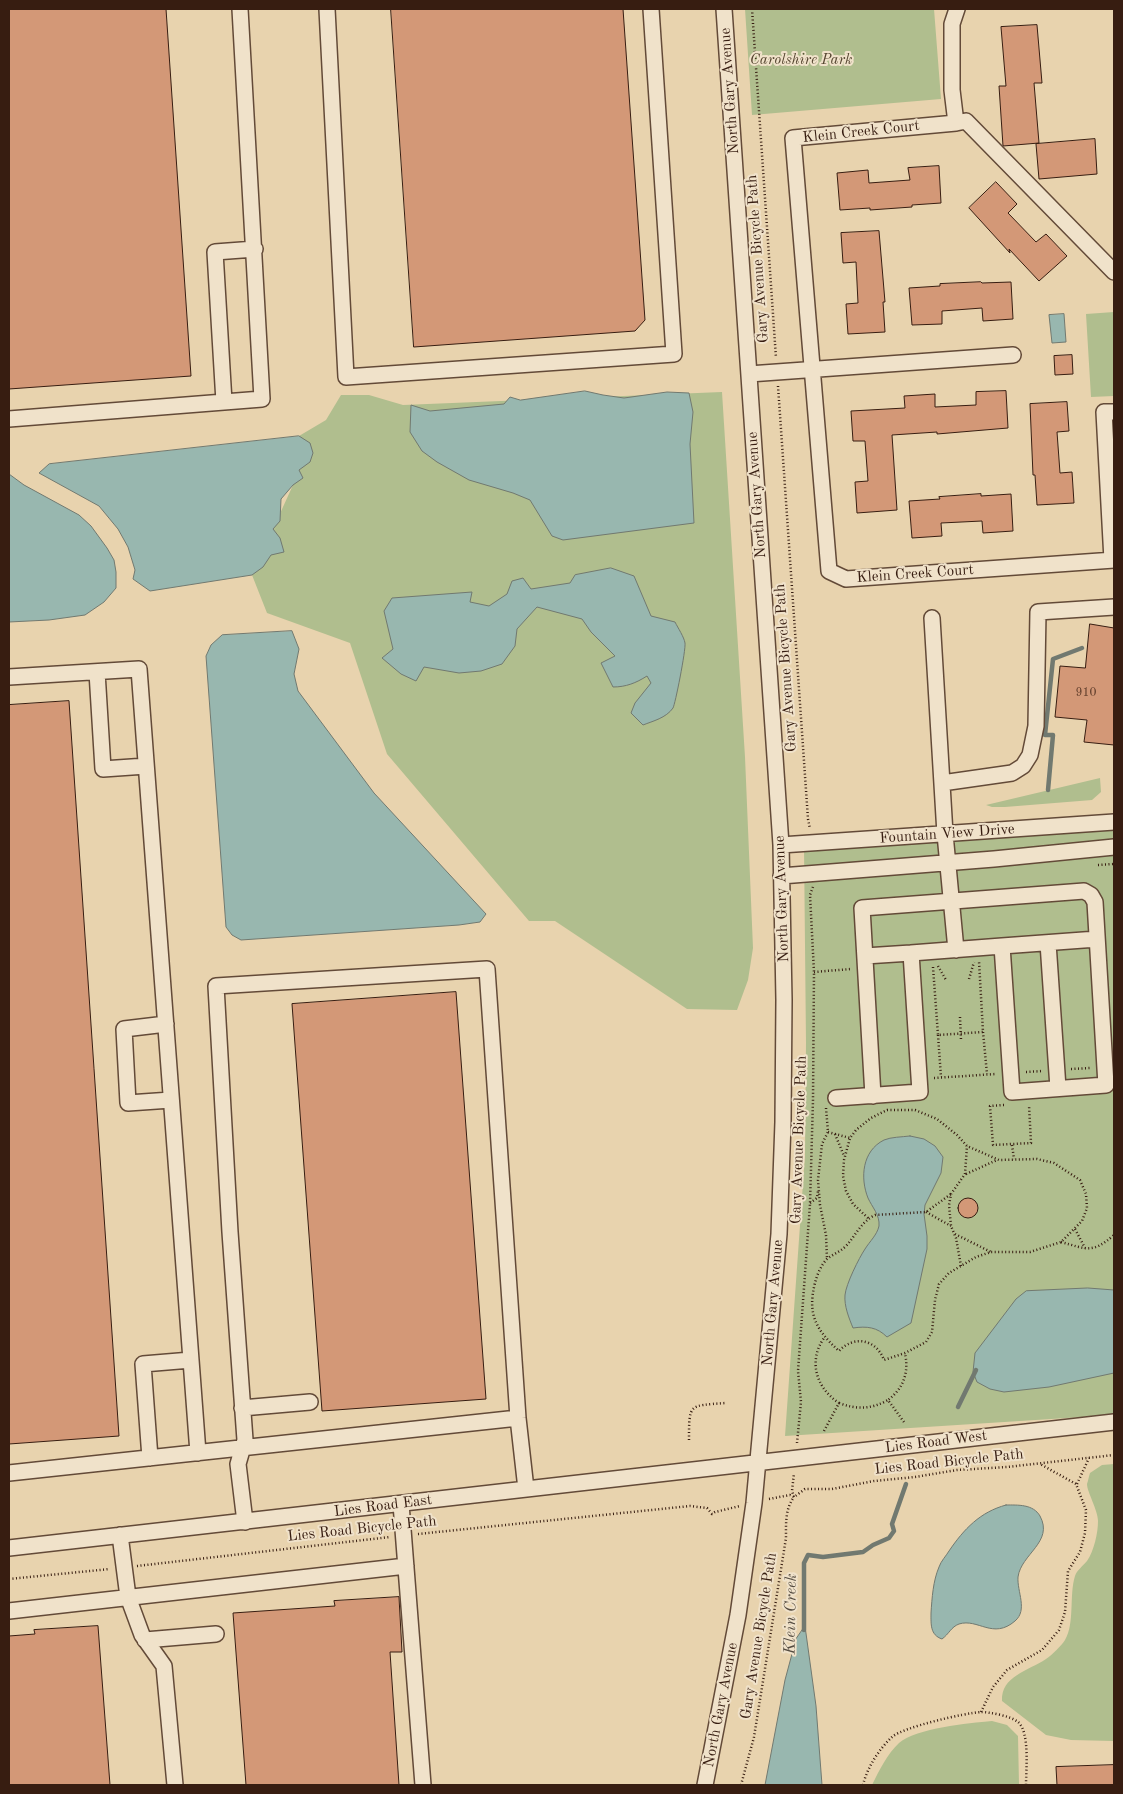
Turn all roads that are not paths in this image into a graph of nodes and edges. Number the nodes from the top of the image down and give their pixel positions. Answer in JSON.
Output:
{"nodes":[{"id":1,"x":240,"y":9,"type":"edge"},
{"id":2,"x":326,"y":9,"type":"edge"},
{"id":3,"x":651,"y":9,"type":"edge"},
{"id":4,"x":724,"y":9,"type":"edge"},
{"id":5,"x":957,"y":9,"type":"edge"},
{"id":6,"x":956,"y":122,"type":"junction"},
{"id":7,"x":255,"y":249,"type":"junction"},
{"id":8,"x":1114,"y":272,"type":"edge"},
{"id":9,"x":1013,"y":355,"type":"dead end"},
{"id":10,"x":812,"y":369,"type":"junction"},
{"id":11,"x":749,"y":374,"type":"junction"},
{"id":12,"x":224,"y":402,"type":"junction"},
{"id":13,"x":1114,"y":412,"type":"edge"},
{"id":14,"x":9,"y":418,"type":"edge"},
{"id":15,"x":1113,"y":560,"type":"edge"},
{"id":16,"x":1114,"y":607,"type":"edge"},
{"id":17,"x":932,"y":618,"type":"dead end"},
{"id":18,"x":97,"y":672,"type":"junction"},
{"id":19,"x":9,"y":678,"type":"edge"},
{"id":20,"x":146,"y":766,"type":"junction"},
{"id":21,"x":942,"y":784,"type":"junction"},
{"id":22,"x":1114,"y":822,"type":"edge"},
{"id":23,"x":945,"y":834,"type":"junction"},
{"id":24,"x":781,"y":845,"type":"junction"},
{"id":25,"x":1114,"y":847,"type":"edge"},
{"id":26,"x":947,"y":862,"type":"junction"},
{"id":27,"x":782,"y":876,"type":"junction"},
{"id":28,"x":952,"y":901,"type":"junction"},
{"id":29,"x":1097,"y":939,"type":"junction"},
{"id":30,"x":1048,"y":943,"type":"junction"},
{"id":31,"x":1002,"y":946,"type":"junction"},
{"id":32,"x":956,"y":950,"type":"junction"},
{"id":33,"x":911,"y":953,"type":"junction"},
{"id":34,"x":865,"y":956,"type":"junction"},
{"id":35,"x":166,"y":1024,"type":"junction"},
{"id":36,"x":1058,"y":1088,"type":"junction"},
{"id":37,"x":873,"y":1096,"type":"junction"},
{"id":38,"x":171,"y":1100,"type":"junction"},
{"id":39,"x":831,"y":1103,"type":"road end"},
{"id":40,"x":191,"y":1360,"type":"junction"},
{"id":41,"x":310,"y":1402,"type":"dead end"},
{"id":42,"x":242,"y":1408,"type":"junction"},
{"id":43,"x":518,"y":1418,"type":"junction"},
{"id":44,"x":1114,"y":1422,"type":"edge"},
{"id":45,"x":242,"y":1448,"type":"junction"},
{"id":46,"x":198,"y":1453,"type":"junction"},
{"id":47,"x":150,"y":1458,"type":"junction"},
{"id":48,"x":758,"y":1462,"type":"junction"},
{"id":49,"x":9,"y":1473,"type":"edge"},
{"id":50,"x":526,"y":1489,"type":"junction"},
{"id":51,"x":401,"y":1504,"type":"junction"},
{"id":52,"x":245,"y":1522,"type":"junction"},
{"id":53,"x":120,"y":1535,"type":"junction"},
{"id":54,"x":9,"y":1548,"type":"edge"},
{"id":55,"x":406,"y":1566,"type":"junction"},
{"id":56,"x":128,"y":1597,"type":"junction"},
{"id":57,"x":9,"y":1611,"type":"edge"},
{"id":58,"x":216,"y":1634,"type":"dead end"},
{"id":59,"x":145,"y":1640,"type":"junction"},
{"id":60,"x":175,"y":1785,"type":"edge"},
{"id":61,"x":423,"y":1785,"type":"edge"},
{"id":62,"x":705,"y":1785,"type":"edge"}],
"edges":[{"from":1,"to":7,"type":"street"},
{"from":2,"to":3,"type":"street"},
{"from":4,"to":11,"type":"street","name":"North Gary Avenue"},
{"from":5,"to":6,"type":"street"},
{"from":6,"to":8,"type":"street"},
{"from":6,"to":10,"type":"street","name":"Klein Creek Court"},
{"from":7,"to":12,"type":"street"},
{"from":7,"to":12,"type":"street"},
{"from":9,"to":10,"type":"street"},
{"from":10,"to":11,"type":"street"},
{"from":10,"to":15,"type":"street","name":"Klein Creek Court"},
{"from":11,"to":24,"type":"street","name":"North Gary Avenue"},
{"from":12,"to":14,"type":"street"},
{"from":13,"to":15,"type":"street"},
{"from":16,"to":21,"type":"street"},
{"from":17,"to":21,"type":"street"},
{"from":18,"to":19,"type":"street"},
{"from":18,"to":20,"type":"street"},
{"from":18,"to":20,"type":"street"},
{"from":20,"to":35,"type":"street"},
{"from":21,"to":23,"type":"street"},
{"from":22,"to":23,"type":"street","name":"Fountain View Drive"},
{"from":23,"to":24,"type":"street","name":"Fountain View Drive"},
{"from":23,"to":26,"type":"street"},
{"from":24,"to":27,"type":"street","name":"North Gary Avenue"},
{"from":25,"to":26,"type":"street","name":"Fountain View Drive"},
{"from":26,"to":27,"type":"street","name":"Fountain View Drive"},
{"from":26,"to":28,"type":"street"},
{"from":27,"to":48,"type":"street","name":"North Gary Avenue"},
{"from":28,"to":29,"type":"street"},
{"from":28,"to":32,"type":"street"},
{"from":28,"to":34,"type":"street"},
{"from":29,"to":30,"type":"street"},
{"from":29,"to":36,"type":"street"},
{"from":30,"to":31,"type":"street"},
{"from":30,"to":36,"type":"street"},
{"from":31,"to":32,"type":"street"},
{"from":31,"to":36,"type":"street"},
{"from":32,"to":33,"type":"street"},
{"from":33,"to":34,"type":"street"},
{"from":33,"to":37,"type":"street"},
{"from":34,"to":37,"type":"street"},
{"from":35,"to":38,"type":"street"},
{"from":35,"to":38,"type":"street"},
{"from":37,"to":39,"type":"street"},
{"from":38,"to":40,"type":"street"},
{"from":40,"to":46,"type":"street"},
{"from":40,"to":47,"type":"street"},
{"from":41,"to":42,"type":"street"},
{"from":42,"to":43,"type":"street"},
{"from":42,"to":45,"type":"street"},
{"from":43,"to":45,"type":"street"},
{"from":43,"to":50,"type":"street"},
{"from":44,"to":48,"type":"street","name":"Lies Road West"},
{"from":45,"to":46,"type":"street"},
{"from":45,"to":52,"type":"street"},
{"from":46,"to":47,"type":"street"},
{"from":47,"to":49,"type":"street"},
{"from":48,"to":50,"type":"street","name":"Lies Road East"},
{"from":48,"to":62,"type":"street","name":"North Gary Avenue"},
{"from":50,"to":51,"type":"street","name":"Lies Road East"},
{"from":51,"to":52,"type":"street","name":"Lies Road East"},
{"from":51,"to":55,"type":"street"},
{"from":52,"to":53,"type":"street","name":"Lies Road East"},
{"from":53,"to":54,"type":"street","name":"Lies Road East"},
{"from":53,"to":56,"type":"street"},
{"from":55,"to":56,"type":"street"},
{"from":55,"to":61,"type":"street"},
{"from":56,"to":57,"type":"street"},
{"from":56,"to":59,"type":"street"},
{"from":58,"to":59,"type":"street"},
{"from":59,"to":60,"type":"street"}]}
